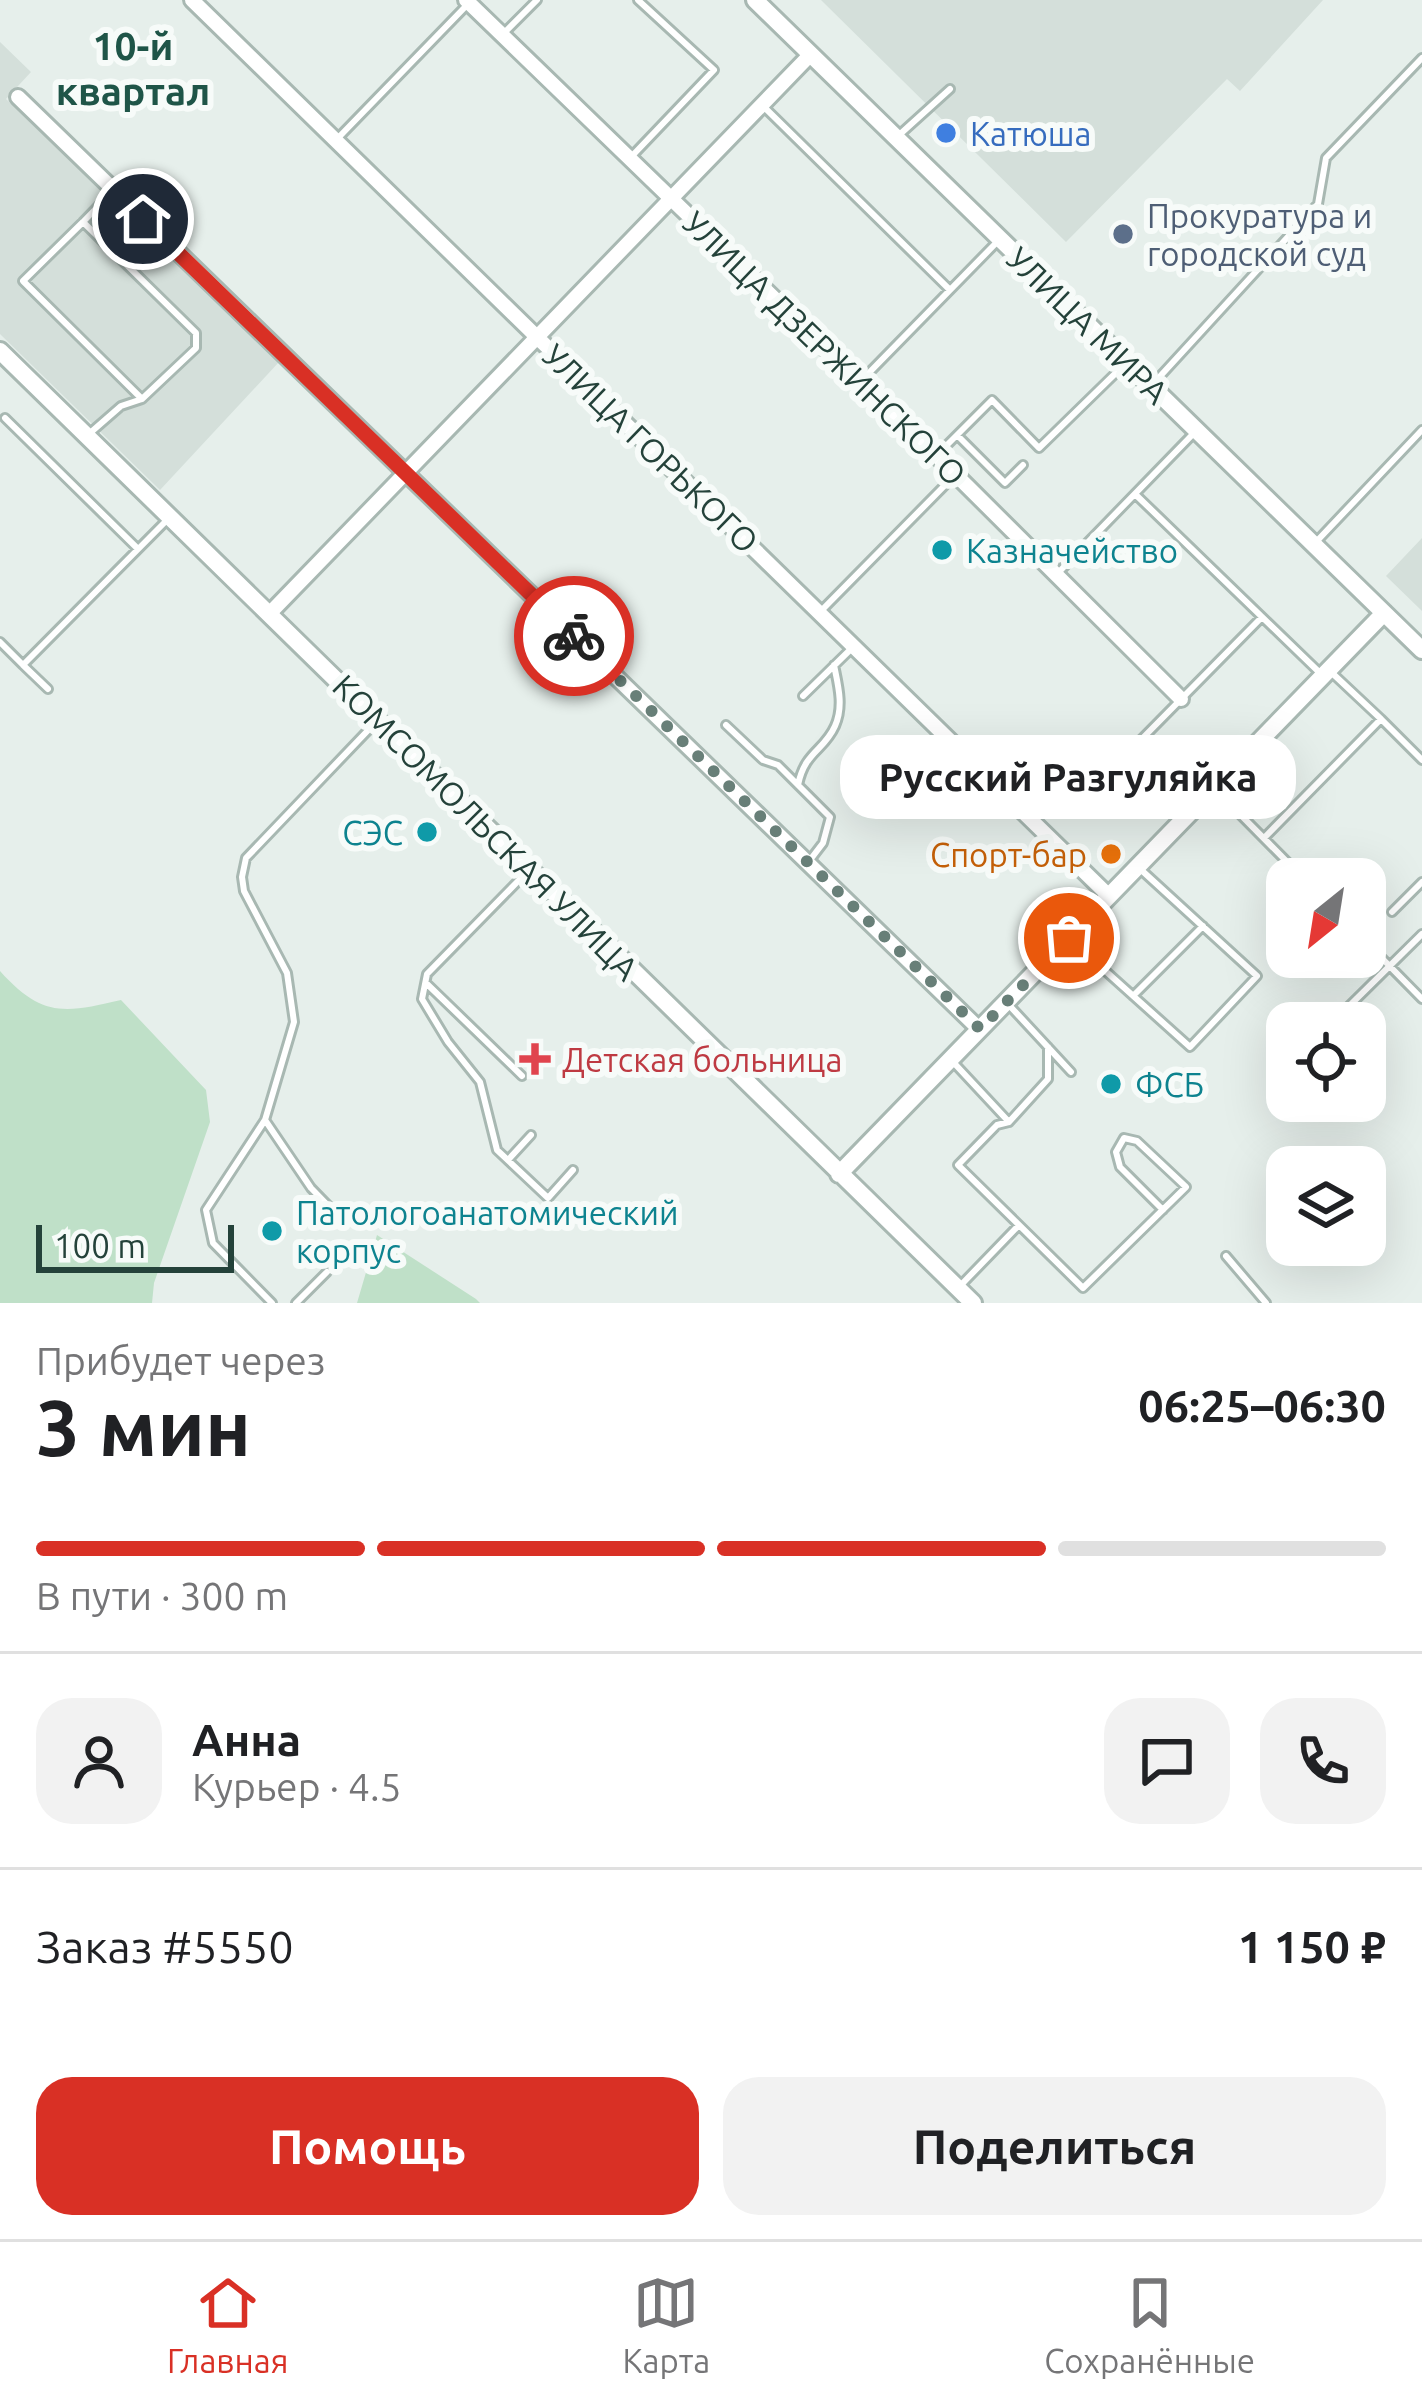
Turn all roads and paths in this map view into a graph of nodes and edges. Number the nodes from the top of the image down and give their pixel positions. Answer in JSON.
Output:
{"nodes":[{"id":1,"x":192,"y":0,"type":"edge"},
{"id":2,"x":537,"y":0,"type":"edge"},
{"id":3,"x":638,"y":0,"type":"edge"},
{"id":4,"x":755,"y":0,"type":"edge"},
{"id":5,"x":468,"y":1,"type":"edge"},
{"id":6,"x":502,"y":35,"type":"junction"},
{"id":7,"x":810,"y":55,"type":"junction"},
{"id":8,"x":1422,"y":58,"type":"edge"},
{"id":9,"x":950,"y":88,"type":"dead end"},
{"id":10,"x":18,"y":97,"type":"dead end"},
{"id":11,"x":762,"y":105,"type":"junction"},
{"id":12,"x":896,"y":138,"type":"junction"},
{"id":13,"x":336,"y":140,"type":"junction"},
{"id":14,"x":629,"y":159,"type":"junction"},
{"id":15,"x":114,"y":190,"type":"junction"},
{"id":16,"x":670,"y":199,"type":"junction"},
{"id":17,"x":83,"y":222,"type":"junction"},
{"id":18,"x":1000,"y":239,"type":"junction"},
{"id":19,"x":950,"y":290,"type":"junction"},
{"id":20,"x":537,"y":337,"type":"junction"},
{"id":21,"x":0,"y":351,"type":"edge"},
{"id":22,"x":1126,"y":362,"type":"junction"},
{"id":23,"x":860,"y":382,"type":"junction"},
{"id":24,"x":1151,"y":386,"type":"junction"},
{"id":25,"x":142,"y":400,"type":"junction"},
{"id":26,"x":5,"y":418,"type":"dead end"},
{"id":27,"x":1196,"y":430,"type":"junction"},
{"id":28,"x":1422,"y":430,"type":"edge"},
{"id":29,"x":87,"y":435,"type":"junction"},
{"id":30,"x":957,"y":435,"type":"junction"},
{"id":31,"x":936,"y":455,"type":"junction"},
{"id":32,"x":1023,"y":465,"type":"dead end"},
{"id":33,"x":406,"y":473,"type":"junction"},
{"id":34,"x":956,"y":474,"type":"junction"},
{"id":35,"x":1135,"y":494,"type":"junction"},
{"id":36,"x":171,"y":517,"type":"junction"},
{"id":37,"x":1313,"y":544,"type":"junction"},
{"id":38,"x":138,"y":549,"type":"junction"},
{"id":39,"x":1056,"y":575,"type":"junction"},
{"id":40,"x":270,"y":613,"type":"junction"},
{"id":41,"x":819,"y":613,"type":"junction"},
{"id":42,"x":1384,"y":613,"type":"junction"},
{"id":43,"x":1262,"y":617,"type":"junction"},
{"id":44,"x":0,"y":643,"type":"edge"},
{"id":45,"x":854,"y":646,"type":"junction"},
{"id":46,"x":1422,"y":650,"type":"edge"},
{"id":47,"x":23,"y":665,"type":"junction"},
{"id":48,"x":834,"y":665,"type":"junction"},
{"id":49,"x":1326,"y":673,"type":"junction"},
{"id":50,"x":48,"y":689,"type":"dead end"},
{"id":51,"x":803,"y":696,"type":"dead end"},
{"id":52,"x":1180,"y":699,"type":"junction"},
{"id":53,"x":1381,"y":719,"type":"junction"},
{"id":54,"x":377,"y":720,"type":"junction"},
{"id":55,"x":726,"y":725,"type":"dead end"},
{"id":56,"x":1422,"y":760,"type":"edge"},
{"id":57,"x":798,"y":785,"type":"junction"},
{"id":58,"x":1214,"y":788,"type":"junction"},
{"id":59,"x":1187,"y":815,"type":"junction"},
{"id":60,"x":1264,"y":838,"type":"junction"},
{"id":61,"x":1284,"y":858,"type":"edge"},
{"id":62,"x":808,"y":863,"type":"junction"},
{"id":63,"x":1138,"y":866,"type":"junction"},
{"id":64,"x":529,"y":871,"type":"junction"},
{"id":65,"x":1422,"y":882,"type":"edge"},
{"id":66,"x":1109,"y":896,"type":"junction"},
{"id":67,"x":1392,"y":912,"type":"dead end"},
{"id":68,"x":1203,"y":926,"type":"junction"},
{"id":69,"x":1422,"y":934,"type":"edge"},
{"id":70,"x":1069,"y":938,"type":"junction"},
{"id":71,"x":1386,"y":962,"type":"edge"},
{"id":72,"x":1390,"y":966,"type":"junction"},
{"id":73,"x":426,"y":983,"type":"junction"},
{"id":74,"x":1133,"y":996,"type":"junction"},
{"id":75,"x":1422,"y":999,"type":"edge"},
{"id":76,"x":1006,"y":1002,"type":"junction"},
{"id":77,"x":1353,"y":1002,"type":"edge"},
{"id":78,"x":980,"y":1029,"type":"junction"},
{"id":79,"x":1048,"y":1047,"type":"junction"},
{"id":80,"x":950,"y":1059,"type":"junction"},
{"id":81,"x":1071,"y":1072,"type":"dead end"},
{"id":82,"x":522,"y":1076,"type":"dead end"},
{"id":83,"x":265,"y":1120,"type":"junction"},
{"id":84,"x":1009,"y":1121,"type":"junction"},
{"id":85,"x":531,"y":1135,"type":"dead end"},
{"id":86,"x":508,"y":1160,"type":"junction"},
{"id":87,"x":573,"y":1170,"type":"dead end"},
{"id":88,"x":839,"y":1174,"type":"junction"},
{"id":89,"x":1163,"y":1210,"type":"junction"},
{"id":90,"x":342,"y":1220,"type":"dead end"},
{"id":91,"x":1019,"y":1225,"type":"junction"},
{"id":92,"x":1226,"y":1256,"type":"dead end"},
{"id":93,"x":326,"y":1271,"type":"dead end"},
{"id":94,"x":957,"y":1288,"type":"junction"},
{"id":95,"x":272,"y":1303,"type":"edge"},
{"id":96,"x":296,"y":1303,"type":"edge"},
{"id":97,"x":973,"y":1303,"type":"edge"},
{"id":98,"x":1266,"y":1303,"type":"edge"}],
"edges":[{"from":1,"to":13,"type":"street","name":"УЛИЦА ГОРЬКОГО"},
{"from":2,"to":6,"type":"lane"},
{"from":3,"to":14,"type":"lane"},
{"from":4,"to":7,"type":"street","name":"УЛИЦА МИРА"},
{"from":5,"to":6,"type":"street","name":"УЛИЦА ДЗЕРЖИНСКОГО"},
{"from":5,"to":13,"type":"lane"},
{"from":6,"to":14,"type":"street","name":"УЛИЦА ДЗЕРЖИНСКОГО"},
{"from":7,"to":11,"type":"street"},
{"from":7,"to":12,"type":"street","name":"УЛИЦА МИРА"},
{"from":8,"to":24,"type":"lane"},
{"from":9,"to":12,"type":"lane"},
{"from":10,"to":15,"type":"street"},
{"from":11,"to":16,"type":"street"},
{"from":11,"to":19,"type":"lane"},
{"from":12,"to":18,"type":"street","name":"УЛИЦА МИРА"},
{"from":13,"to":20,"type":"street","name":"УЛИЦА ГОРЬКОГО"},
{"from":14,"to":16,"type":"street","name":"УЛИЦА ДЗЕРЖИНСКОГО"},
{"from":15,"to":17,"type":"lane"},
{"from":15,"to":33,"type":"street"},
{"from":16,"to":20,"type":"street"},
{"from":16,"to":23,"type":"street","name":"УЛИЦА ДЗЕРЖИНСКОГО"},
{"from":17,"to":25,"type":"lane"},
{"from":17,"to":25,"type":"lane"},
{"from":18,"to":19,"type":"lane"},
{"from":18,"to":22,"type":"street","name":"УЛИЦА МИРА"},
{"from":19,"to":23,"type":"lane"},
{"from":20,"to":33,"type":"street"},
{"from":20,"to":41,"type":"street","name":"УЛИЦА ГОРЬКОГО"},
{"from":21,"to":29,"type":"street","name":"КОМСОМОЛЬСКАЯ УЛИЦА"},
{"from":22,"to":24,"type":"street","name":"УЛИЦА МИРА"},
{"from":22,"to":30,"type":"lane"},
{"from":23,"to":31,"type":"street","name":"УЛИЦА ДЗЕРЖИНСКОГО"},
{"from":24,"to":27,"type":"street","name":"УЛИЦА МИРА"},
{"from":25,"to":29,"type":"lane"},
{"from":26,"to":38,"type":"lane"},
{"from":27,"to":35,"type":"lane"},
{"from":27,"to":37,"type":"street","name":"УЛИЦА МИРА"},
{"from":28,"to":37,"type":"lane"},
{"from":29,"to":36,"type":"street","name":"КОМСОМОЛЬСКАЯ УЛИЦА"},
{"from":30,"to":31,"type":"lane"},
{"from":30,"to":32,"type":"lane"},
{"from":31,"to":34,"type":"street","name":"УЛИЦА ДЗЕРЖИНСКОГО"},
{"from":33,"to":40,"type":"street"},
{"from":33,"to":62,"type":"street"},
{"from":34,"to":39,"type":"street","name":"УЛИЦА ДЗЕРЖИНСКОГО"},
{"from":34,"to":41,"type":"lane"},
{"from":35,"to":39,"type":"lane"},
{"from":35,"to":43,"type":"lane"},
{"from":36,"to":38,"type":"lane"},
{"from":36,"to":40,"type":"street","name":"КОМСОМОЛЬСКАЯ УЛИЦА"},
{"from":37,"to":42,"type":"street","name":"УЛИЦА МИРА"},
{"from":38,"to":47,"type":"lane"},
{"from":39,"to":52,"type":"street","name":"УЛИЦА ДЗЕРЖИНСКОГО"},
{"from":40,"to":54,"type":"street","name":"КОМСОМОЛЬСКАЯ УЛИЦА"},
{"from":41,"to":45,"type":"street","name":"УЛИЦА ГОРЬКОГО"},
{"from":42,"to":46,"type":"street","name":"УЛИЦА МИРА"},
{"from":42,"to":49,"type":"street"},
{"from":43,"to":49,"type":"lane"},
{"from":43,"to":52,"type":"lane"},
{"from":44,"to":47,"type":"lane"},
{"from":45,"to":48,"type":"lane"},
{"from":45,"to":66,"type":"street","name":"УЛИЦА ГОРЬКОГО"},
{"from":47,"to":50,"type":"lane"},
{"from":48,"to":51,"type":"lane"},
{"from":48,"to":57,"type":"lane"},
{"from":49,"to":53,"type":"lane"},
{"from":49,"to":58,"type":"street"},
{"from":52,"to":59,"type":"lane"},
{"from":53,"to":56,"type":"lane"},
{"from":53,"to":60,"type":"lane"},
{"from":54,"to":64,"type":"street","name":"КОМСОМОЛЬСКАЯ УЛИЦА"},
{"from":54,"to":83,"type":"lane"},
{"from":55,"to":57,"type":"lane"},
{"from":57,"to":62,"type":"lane"},
{"from":58,"to":59,"type":"street"},
{"from":58,"to":60,"type":"lane"},
{"from":59,"to":63,"type":"street"},
{"from":60,"to":61,"type":"lane"},
{"from":62,"to":78,"type":"street"},
{"from":63,"to":66,"type":"street"},
{"from":63,"to":68,"type":"lane"},
{"from":64,"to":73,"type":"lane"},
{"from":64,"to":88,"type":"street","name":"КОМСОМОЛЬСКАЯ УЛИЦА"},
{"from":65,"to":67,"type":"lane"},
{"from":66,"to":70,"type":"street"},
{"from":68,"to":74,"type":"lane"},
{"from":68,"to":74,"type":"lane"},
{"from":69,"to":72,"type":"lane"},
{"from":70,"to":74,"type":"lane"},
{"from":70,"to":76,"type":"street"},
{"from":71,"to":72,"type":"lane"},
{"from":72,"to":75,"type":"lane"},
{"from":72,"to":77,"type":"lane"},
{"from":73,"to":82,"type":"lane"},
{"from":73,"to":86,"type":"lane"},
{"from":76,"to":78,"type":"street"},
{"from":76,"to":79,"type":"lane"},
{"from":78,"to":80,"type":"street"},
{"from":79,"to":81,"type":"lane"},
{"from":79,"to":84,"type":"lane"},
{"from":80,"to":84,"type":"lane"},
{"from":80,"to":88,"type":"street"},
{"from":83,"to":90,"type":"lane"},
{"from":83,"to":95,"type":"lane"},
{"from":84,"to":91,"type":"lane"},
{"from":85,"to":86,"type":"lane"},
{"from":86,"to":87,"type":"lane"},
{"from":88,"to":94,"type":"street","name":"КОМСОМОЛЬСКАЯ УЛИЦА"},
{"from":89,"to":89,"type":"lane"},
{"from":89,"to":91,"type":"lane"},
{"from":91,"to":94,"type":"lane"},
{"from":92,"to":98,"type":"lane"},
{"from":93,"to":96,"type":"lane"},
{"from":94,"to":97,"type":"street","name":"КОМСОМОЛЬСКАЯ УЛИЦА"}]}
